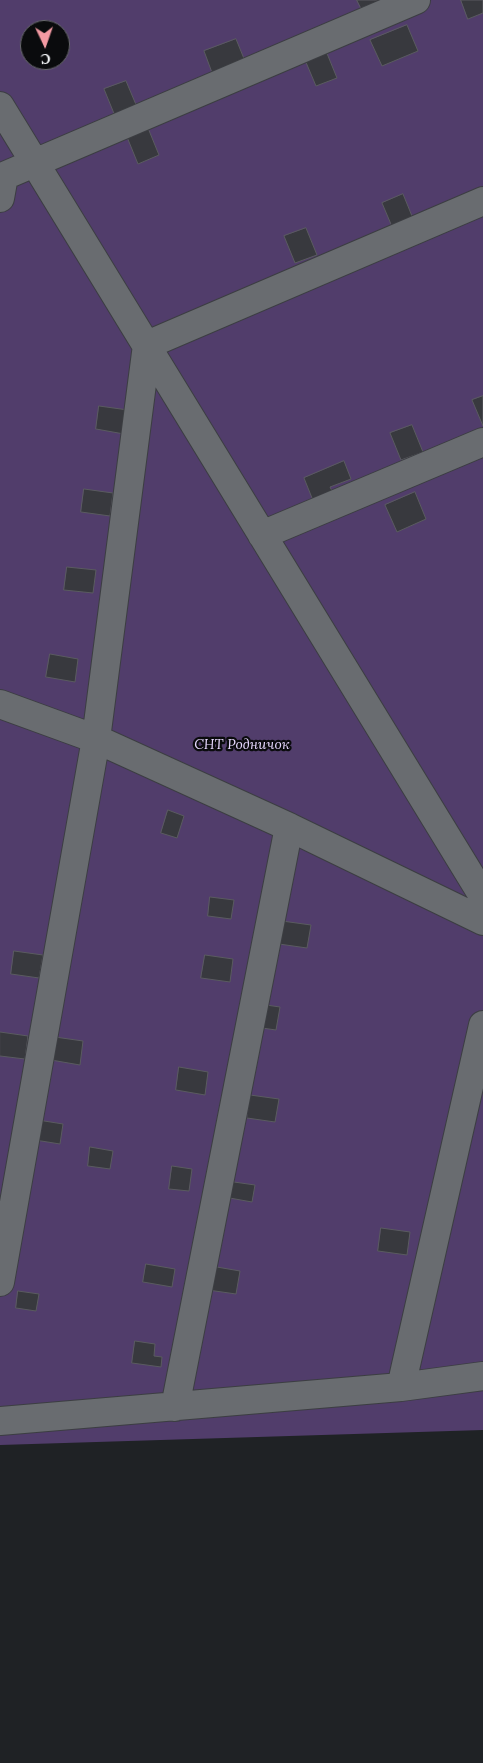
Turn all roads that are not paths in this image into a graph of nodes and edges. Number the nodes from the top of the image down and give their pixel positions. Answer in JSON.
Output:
{"nodes":[{"id":1,"x":416,"y":0,"type":"edge"},
{"id":2,"x":0,"y":106,"type":"edge"},
{"id":3,"x":35,"y":164,"type":"junction"},
{"id":4,"x":0,"y":198,"type":"edge"},
{"id":5,"x":483,"y":202,"type":"edge"},
{"id":6,"x":147,"y":346,"type":"junction"},
{"id":7,"x":483,"y":442,"type":"edge"},
{"id":8,"x":262,"y":535,"type":"junction"},
{"id":9,"x":0,"y":704,"type":"edge"},
{"id":10,"x":96,"y":739,"type":"junction"},
{"id":11,"x":289,"y":827,"type":"junction"},
{"id":12,"x":483,"y":896,"type":"edge"},
{"id":13,"x":483,"y":921,"type":"edge"},
{"id":14,"x":483,"y":1025,"type":"edge"},
{"id":15,"x":0,"y":1282,"type":"edge"},
{"id":16,"x":483,"y":1376,"type":"edge"},
{"id":17,"x":401,"y":1387,"type":"junction"},
{"id":18,"x":175,"y":1407,"type":"junction"},
{"id":19,"x":0,"y":1421,"type":"edge"}],
"edges":[{"from":1,"to":3,"type":"street"},
{"from":2,"to":3,"type":"street"},
{"from":3,"to":4,"type":"street"},
{"from":3,"to":6,"type":"street"},
{"from":5,"to":6,"type":"street"},
{"from":6,"to":8,"type":"street"},
{"from":6,"to":10,"type":"street"},
{"from":7,"to":8,"type":"street"},
{"from":8,"to":12,"type":"street"},
{"from":9,"to":10,"type":"street"},
{"from":10,"to":11,"type":"street"},
{"from":10,"to":15,"type":"street"},
{"from":11,"to":13,"type":"street"},
{"from":11,"to":18,"type":"street"},
{"from":14,"to":17,"type":"street"},
{"from":16,"to":17,"type":"street"},
{"from":17,"to":18,"type":"street"},
{"from":18,"to":19,"type":"street"}]}
